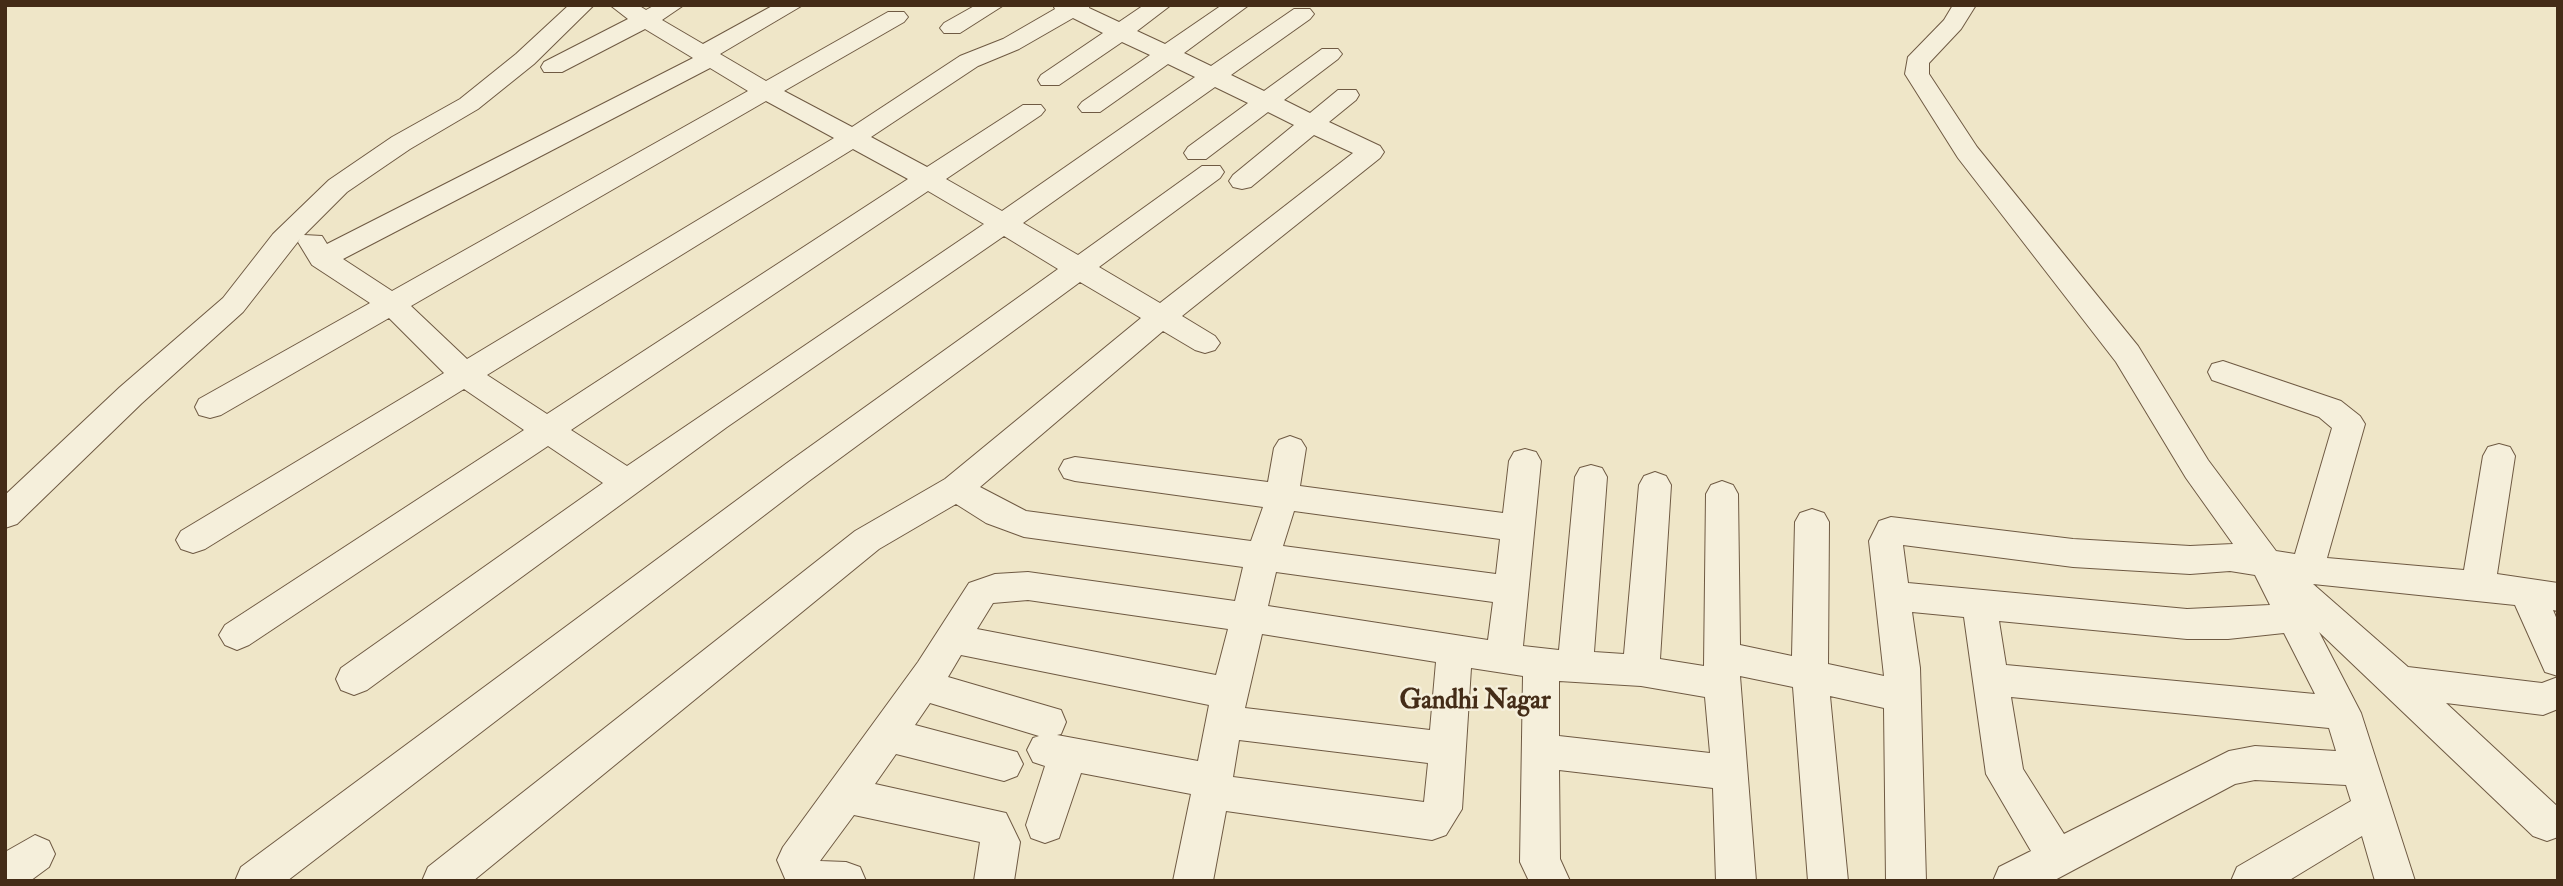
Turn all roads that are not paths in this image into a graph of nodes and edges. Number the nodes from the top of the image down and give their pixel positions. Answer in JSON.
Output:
{"nodes":[{"id":1,"x":583,"y":5,"type":"edge"},
{"id":2,"x":621,"y":5,"type":"edge"},
{"id":3,"x":673,"y":5,"type":"edge"},
{"id":4,"x":792,"y":5,"type":"edge"},
{"id":5,"x":993,"y":5,"type":"edge"},
{"id":6,"x":1160,"y":5,"type":"edge"},
{"id":7,"x":1238,"y":5,"type":"edge"},
{"id":8,"x":1965,"y":5,"type":"edge"},
{"id":9,"x":1071,"y":7,"type":"edge"},
{"id":10,"x":1302,"y":14,"type":"dead end"},
{"id":11,"x":896,"y":17,"type":"dead end"},
{"id":12,"x":646,"y":19,"type":"junction"},
{"id":13,"x":952,"y":29,"type":"dead end"},
{"id":14,"x":1120,"y":32,"type":"junction"},
{"id":15,"x":1167,"y":54,"type":"junction"},
{"id":16,"x":1330,"y":54,"type":"dead end"},
{"id":17,"x":707,"y":56,"type":"junction"},
{"id":18,"x":553,"y":67,"type":"dead end"},
{"id":19,"x":1213,"y":76,"type":"junction"},
{"id":20,"x":1050,"y":80,"type":"dead end"},
{"id":21,"x":765,"y":91,"type":"junction"},
{"id":22,"x":1347,"y":95,"type":"dead end"},
{"id":23,"x":1265,"y":101,"type":"junction"},
{"id":24,"x":1091,"y":107,"type":"dead end"},
{"id":25,"x":1032,"y":110,"type":"dead end"},
{"id":26,"x":1312,"y":123,"type":"junction"},
{"id":27,"x":851,"y":139,"type":"junction"},
{"id":28,"x":1216,"y":169,"type":"junction"},
{"id":29,"x":926,"y":178,"type":"junction"},
{"id":30,"x":1004,"y":223,"type":"junction"},
{"id":31,"x":299,"y":224,"type":"junction"},
{"id":32,"x":322,"y":258,"type":"junction"},
{"id":33,"x":1078,"y":268,"type":"junction"},
{"id":34,"x":393,"y":305,"type":"junction"},
{"id":35,"x":1161,"y":317,"type":"junction"},
{"id":36,"x":1205,"y":343,"type":"dead end"},
{"id":37,"x":2223,"y":372,"type":"dead end"},
{"id":38,"x":465,"y":375,"type":"junction"},
{"id":39,"x":210,"y":407,"type":"dead end"},
{"id":40,"x":545,"y":431,"type":"junction"},
{"id":41,"x":1290,"y":448,"type":"dead end"},
{"id":42,"x":2499,"y":456,"type":"dead end"},
{"id":43,"x":1525,"y":461,"type":"dead end"},
{"id":44,"x":1075,"y":469,"type":"dead end"},
{"id":45,"x":1591,"y":477,"type":"dead end"},
{"id":46,"x":626,"y":482,"type":"junction"},
{"id":47,"x":1655,"y":485,"type":"dead end"},
{"id":48,"x":956,"y":488,"type":"junction"},
{"id":49,"x":1722,"y":494,"type":"dead end"},
{"id":50,"x":1282,"y":498,"type":"junction"},
{"id":51,"x":5,"y":516,"type":"edge"},
{"id":52,"x":1812,"y":522,"type":"dead end"},
{"id":53,"x":1518,"y":528,"type":"junction"},
{"id":54,"x":193,"y":540,"type":"dead end"},
{"id":55,"x":1263,"y":556,"type":"junction"},
{"id":56,"x":2265,"y":562,"type":"junction"},
{"id":57,"x":2307,"y":570,"type":"junction"},
{"id":58,"x":2478,"y":585,"type":"junction"},
{"id":59,"x":1509,"y":590,"type":"junction"},
{"id":60,"x":2542,"y":594,"type":"edge"},
{"id":61,"x":1891,"y":596,"type":"junction"},
{"id":62,"x":1979,"y":604,"type":"junction"},
{"id":63,"x":1248,"y":617,"type":"junction"},
{"id":64,"x":2293,"y":617,"type":"junction"},
{"id":65,"x":237,"y":635,"type":"dead end"},
{"id":66,"x":953,"y":639,"type":"junction"},
{"id":67,"x":1455,"y":649,"type":"junction"},
{"id":68,"x":1504,"y":657,"type":"junction"},
{"id":69,"x":2558,"y":661,"type":"edge"},
{"id":70,"x":1558,"y":664,"type":"junction"},
{"id":71,"x":1641,"y":671,"type":"junction"},
{"id":72,"x":1723,"y":671,"type":"junction"},
{"id":73,"x":1810,"y":676,"type":"junction"},
{"id":74,"x":354,"y":678,"type":"dead end"},
{"id":75,"x":1991,"y":679,"type":"junction"},
{"id":76,"x":2399,"y":682,"type":"junction"},
{"id":77,"x":922,"y":685,"type":"junction"},
{"id":78,"x":2558,"y":693,"type":"edge"},
{"id":79,"x":1903,"y":696,"type":"junction"},
{"id":80,"x":1227,"y":707,"type":"junction"},
{"id":81,"x":2343,"y":713,"type":"junction"},
{"id":82,"x":888,"y":735,"type":"junction"},
{"id":83,"x":1054,"y":742,"type":"junction"},
{"id":84,"x":1446,"y":749,"type":"junction"},
{"id":85,"x":1541,"y":751,"type":"junction"},
{"id":86,"x":1004,"y":764,"type":"dead end"},
{"id":87,"x":2361,"y":769,"type":"junction"},
{"id":88,"x":1731,"y":773,"type":"junction"},
{"id":89,"x":1211,"y":786,"type":"junction"},
{"id":90,"x":846,"y":796,"type":"junction"},
{"id":91,"x":2372,"y":809,"type":"junction"},
{"id":92,"x":2547,"y":823,"type":"dead end"},
{"id":93,"x":1045,"y":825,"type":"dead end"},
{"id":94,"x":2057,"y":858,"type":"junction"},
{"id":95,"x":255,"y":881,"type":"edge"},
{"id":96,"x":442,"y":881,"type":"edge"},
{"id":97,"x":846,"y":881,"type":"edge"},
{"id":98,"x":994,"y":881,"type":"edge"},
{"id":99,"x":1193,"y":881,"type":"edge"},
{"id":100,"x":1550,"y":881,"type":"edge"},
{"id":101,"x":1736,"y":881,"type":"edge"},
{"id":102,"x":1828,"y":881,"type":"edge"},
{"id":103,"x":1906,"y":881,"type":"edge"},
{"id":104,"x":2012,"y":881,"type":"edge"},
{"id":105,"x":2251,"y":881,"type":"edge"},
{"id":106,"x":2395,"y":881,"type":"edge"}],
"edges":[{"from":1,"to":31,"type":"street"},
{"from":2,"to":12,"type":"street"},
{"from":3,"to":12,"type":"street"},
{"from":4,"to":17,"type":"street"},
{"from":5,"to":13,"type":"street"},
{"from":6,"to":14,"type":"street"},
{"from":7,"to":15,"type":"street"},
{"from":8,"to":56,"type":"street"},
{"from":9,"to":14,"type":"street"},
{"from":9,"to":27,"type":"street"},
{"from":10,"to":19,"type":"street"},
{"from":11,"to":21,"type":"street"},
{"from":12,"to":17,"type":"street"},
{"from":12,"to":18,"type":"street"},
{"from":14,"to":15,"type":"street"},
{"from":14,"to":20,"type":"street"},
{"from":15,"to":19,"type":"street"},
{"from":15,"to":24,"type":"street"},
{"from":16,"to":23,"type":"street"},
{"from":17,"to":21,"type":"street"},
{"from":17,"to":32,"type":"street"},
{"from":19,"to":23,"type":"street"},
{"from":19,"to":30,"type":"street"},
{"from":21,"to":27,"type":"street"},
{"from":21,"to":34,"type":"street"},
{"from":22,"to":26,"type":"street"},
{"from":23,"to":26,"type":"street"},
{"from":23,"to":28,"type":"street"},
{"from":25,"to":29,"type":"street"},
{"from":26,"to":28,"type":"street"},
{"from":26,"to":35,"type":"street"},
{"from":27,"to":29,"type":"street"},
{"from":27,"to":38,"type":"street"},
{"from":28,"to":33,"type":"street"},
{"from":29,"to":30,"type":"street"},
{"from":29,"to":40,"type":"street"},
{"from":30,"to":33,"type":"street"},
{"from":30,"to":46,"type":"street"},
{"from":31,"to":32,"type":"street"},
{"from":31,"to":51,"type":"street"},
{"from":32,"to":34,"type":"street"},
{"from":33,"to":35,"type":"street"},
{"from":33,"to":95,"type":"street"},
{"from":34,"to":38,"type":"street"},
{"from":34,"to":39,"type":"street"},
{"from":35,"to":36,"type":"street"},
{"from":35,"to":48,"type":"street"},
{"from":37,"to":57,"type":"street"},
{"from":38,"to":40,"type":"street"},
{"from":38,"to":54,"type":"street"},
{"from":40,"to":46,"type":"street"},
{"from":40,"to":65,"type":"street"},
{"from":41,"to":50,"type":"street"},
{"from":42,"to":58,"type":"street"},
{"from":43,"to":53,"type":"street"},
{"from":44,"to":50,"type":"street"},
{"from":45,"to":70,"type":"street"},
{"from":46,"to":74,"type":"street"},
{"from":47,"to":71,"type":"street"},
{"from":48,"to":55,"type":"street"},
{"from":48,"to":96,"type":"street"},
{"from":49,"to":72,"type":"street"},
{"from":50,"to":53,"type":"street"},
{"from":50,"to":55,"type":"street"},
{"from":52,"to":73,"type":"street"},
{"from":53,"to":59,"type":"street"},
{"from":55,"to":59,"type":"street"},
{"from":55,"to":63,"type":"street"},
{"from":56,"to":57,"type":"street"},
{"from":56,"to":61,"type":"street"},
{"from":56,"to":64,"type":"street"},
{"from":56,"to":76,"type":"street"},
{"from":57,"to":58,"type":"street"},
{"from":58,"to":60,"type":"street"},
{"from":59,"to":68,"type":"street"},
{"from":60,"to":69,"type":"street"},
{"from":61,"to":62,"type":"street"},
{"from":61,"to":79,"type":"street"},
{"from":62,"to":64,"type":"street"},
{"from":62,"to":75,"type":"street"},
{"from":63,"to":66,"type":"street"},
{"from":63,"to":67,"type":"street"},
{"from":63,"to":80,"type":"street"},
{"from":64,"to":81,"type":"street"},
{"from":66,"to":77,"type":"street"},
{"from":66,"to":80,"type":"street"},
{"from":67,"to":68,"type":"street"},
{"from":67,"to":84,"type":"street"},
{"from":68,"to":70,"type":"street"},
{"from":70,"to":71,"type":"street"},
{"from":70,"to":85,"type":"street"},
{"from":71,"to":72,"type":"street"},
{"from":72,"to":73,"type":"street"},
{"from":72,"to":88,"type":"street"},
{"from":73,"to":79,"type":"street"},
{"from":73,"to":102,"type":"street"},
{"from":75,"to":81,"type":"street"},
{"from":75,"to":94,"type":"street"},
{"from":76,"to":78,"type":"street"},
{"from":76,"to":92,"type":"street"},
{"from":77,"to":82,"type":"street"},
{"from":77,"to":83,"type":"street"},
{"from":79,"to":103,"type":"street"},
{"from":80,"to":84,"type":"street"},
{"from":80,"to":89,"type":"street"},
{"from":81,"to":87,"type":"street"},
{"from":82,"to":86,"type":"street"},
{"from":82,"to":90,"type":"street"},
{"from":83,"to":89,"type":"street"},
{"from":83,"to":93,"type":"street"},
{"from":84,"to":89,"type":"street"},
{"from":85,"to":88,"type":"street"},
{"from":85,"to":100,"type":"street"},
{"from":87,"to":91,"type":"street"},
{"from":87,"to":94,"type":"street"},
{"from":88,"to":101,"type":"street"},
{"from":89,"to":99,"type":"street"},
{"from":90,"to":97,"type":"street"},
{"from":90,"to":98,"type":"street"},
{"from":91,"to":105,"type":"street"},
{"from":91,"to":106,"type":"street"},
{"from":94,"to":104,"type":"street"}]}
